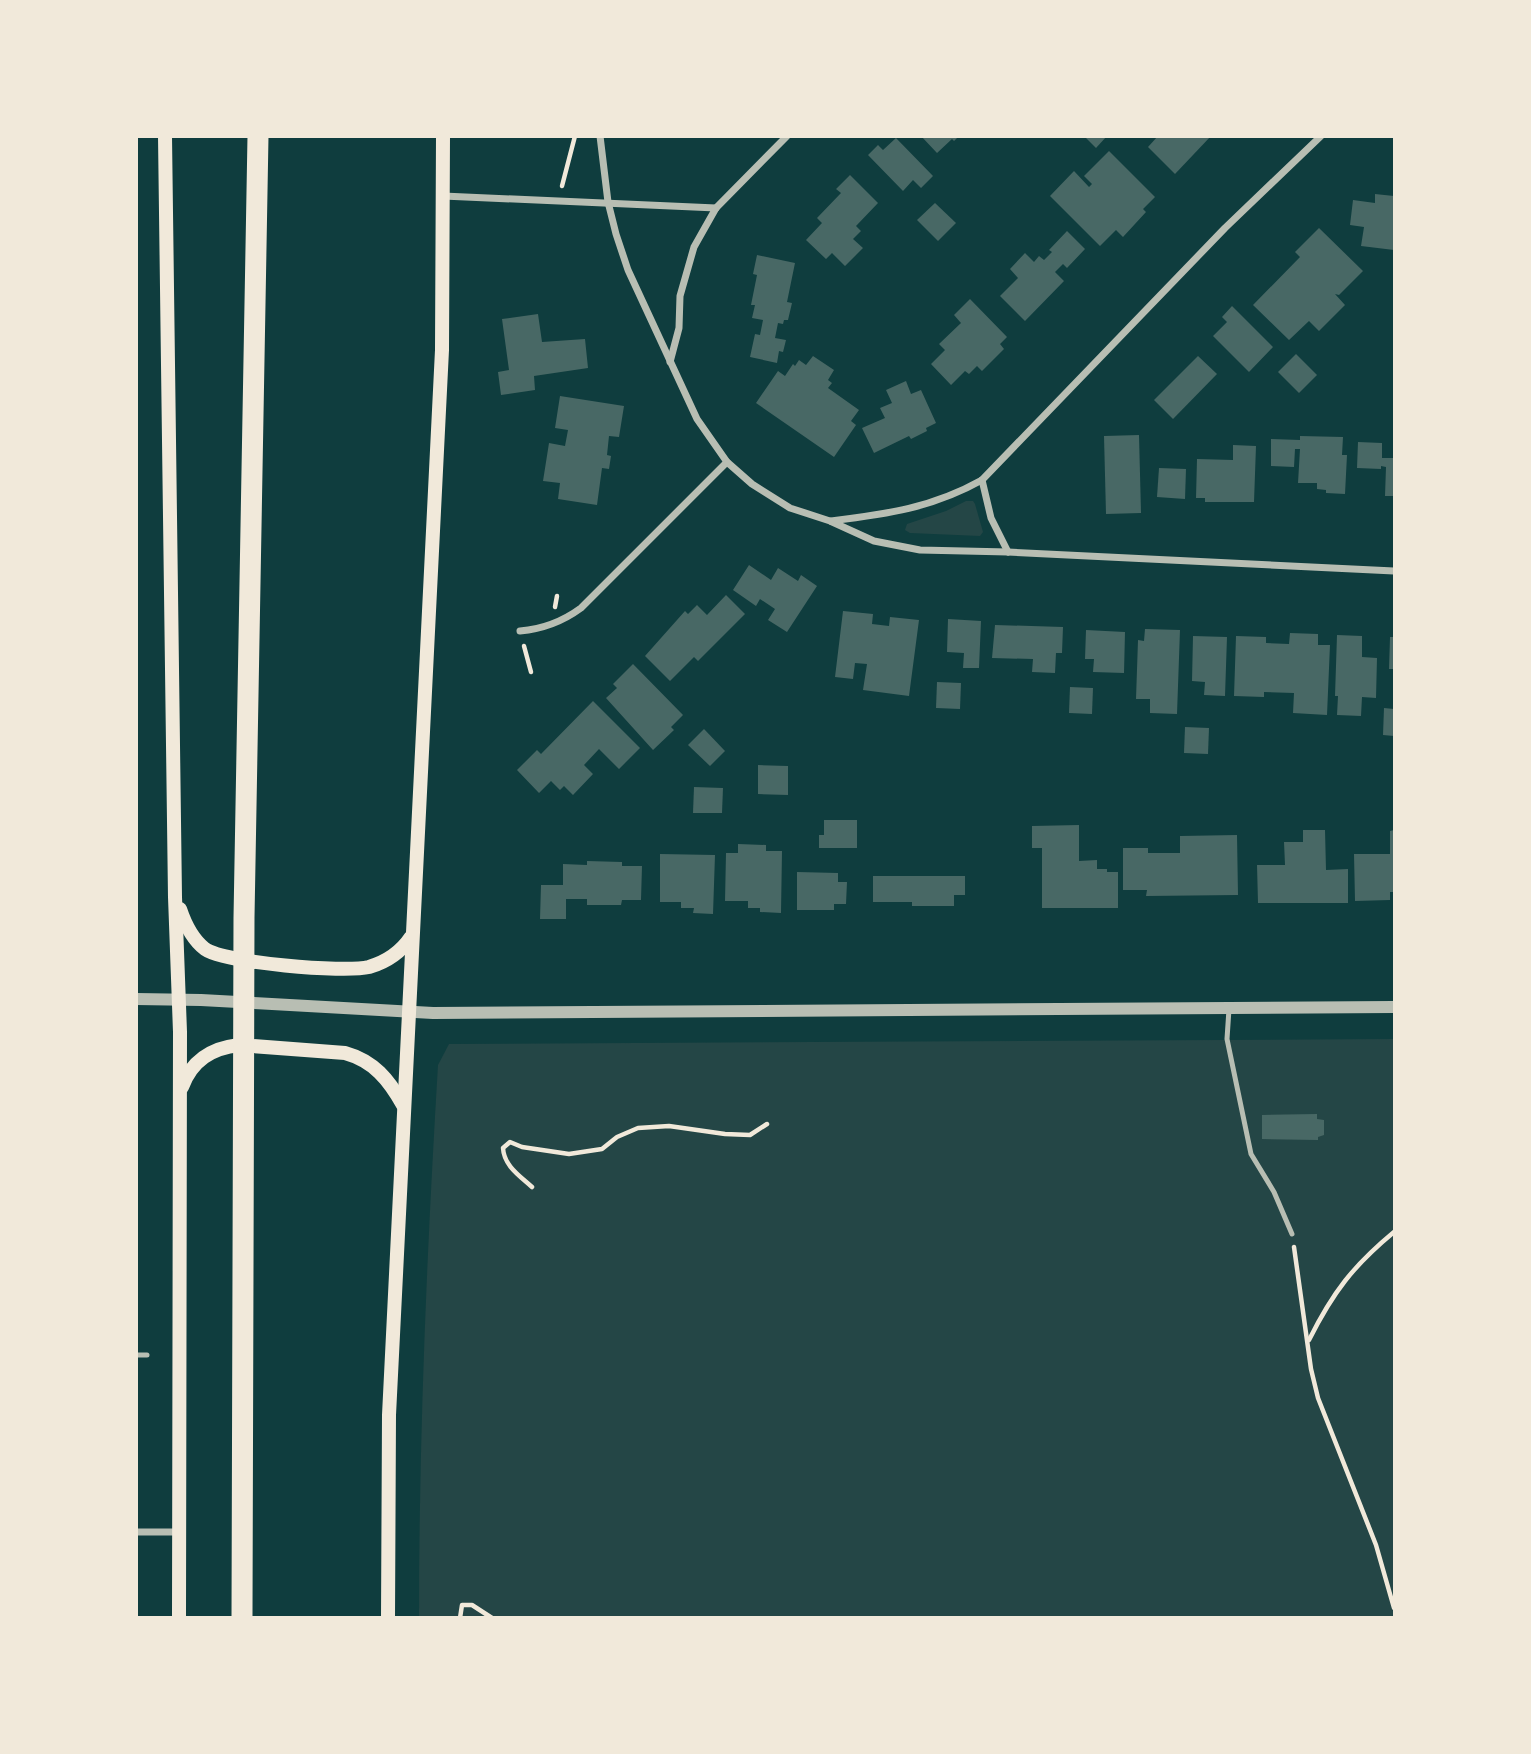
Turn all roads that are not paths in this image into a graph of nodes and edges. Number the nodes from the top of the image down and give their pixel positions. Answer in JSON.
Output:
{"nodes":[{"id":1,"x":165,"y":136,"type":"edge"},
{"id":2,"x":258,"y":136,"type":"edge"},
{"id":3,"x":443,"y":136,"type":"edge"},
{"id":4,"x":600,"y":136,"type":"edge"},
{"id":5,"x":787,"y":136,"type":"edge"},
{"id":6,"x":1321,"y":136,"type":"edge"},
{"id":7,"x":443,"y":196,"type":"junction"},
{"id":8,"x":608,"y":202,"type":"junction"},
{"id":9,"x":716,"y":208,"type":"junction"},
{"id":10,"x":670,"y":363,"type":"junction"},
{"id":11,"x":727,"y":462,"type":"junction"},
{"id":12,"x":982,"y":480,"type":"junction"},
{"id":13,"x":830,"y":521,"type":"junction"},
{"id":14,"x":1008,"y":552,"type":"junction"},
{"id":15,"x":1395,"y":570,"type":"edge"},
{"id":16,"x":520,"y":631,"type":"road end"},
{"id":17,"x":175,"y":897,"type":"junction"},
{"id":18,"x":411,"y":937,"type":"junction"},
{"id":19,"x":136,"y":999,"type":"edge"},
{"id":20,"x":179,"y":999,"type":"junction"},
{"id":21,"x":1395,"y":1007,"type":"edge"},
{"id":22,"x":1229,"y":1008,"type":"junction"},
{"id":23,"x":407,"y":1013,"type":"junction"},
{"id":24,"x":179,"y":1094,"type":"junction"},
{"id":25,"x":403,"y":1105,"type":"junction"},
{"id":26,"x":1292,"y":1234,"type":"road end"},
{"id":27,"x":136,"y":1355,"type":"edge"},
{"id":28,"x":147,"y":1355,"type":"dead end"},
{"id":29,"x":136,"y":1532,"type":"edge"},
{"id":30,"x":179,"y":1532,"type":"junction"},
{"id":31,"x":179,"y":1618,"type":"edge"},
{"id":32,"x":242,"y":1618,"type":"edge"},
{"id":33,"x":388,"y":1618,"type":"edge"}],
"edges":[{"from":1,"to":17,"type":"main road"},
{"from":2,"to":32,"type":"highway"},
{"from":3,"to":7,"type":"main road"},
{"from":4,"to":8,"type":"street"},
{"from":5,"to":9,"type":"street"},
{"from":6,"to":12,"type":"street"},
{"from":7,"to":8,"type":"street"},
{"from":7,"to":18,"type":"main road"},
{"from":8,"to":9,"type":"street"},
{"from":8,"to":10,"type":"street"},
{"from":9,"to":10,"type":"street"},
{"from":10,"to":11,"type":"street"},
{"from":11,"to":13,"type":"street"},
{"from":11,"to":16,"type":"street"},
{"from":12,"to":13,"type":"street"},
{"from":12,"to":14,"type":"street"},
{"from":13,"to":14,"type":"street"},
{"from":14,"to":15,"type":"street"},
{"from":17,"to":18,"type":"main road"},
{"from":17,"to":20,"type":"main road"},
{"from":18,"to":23,"type":"main road"},
{"from":19,"to":20,"type":"street"},
{"from":20,"to":23,"type":"street"},
{"from":20,"to":24,"type":"main road"},
{"from":21,"to":22,"type":"street"},
{"from":22,"to":23,"type":"street"},
{"from":22,"to":26,"type":"lane"},
{"from":23,"to":25,"type":"main road"},
{"from":24,"to":25,"type":"main road"},
{"from":24,"to":30,"type":"main road"},
{"from":25,"to":33,"type":"main road"},
{"from":27,"to":28,"type":"lane"},
{"from":29,"to":30,"type":"street"},
{"from":30,"to":31,"type":"main road"}]}
